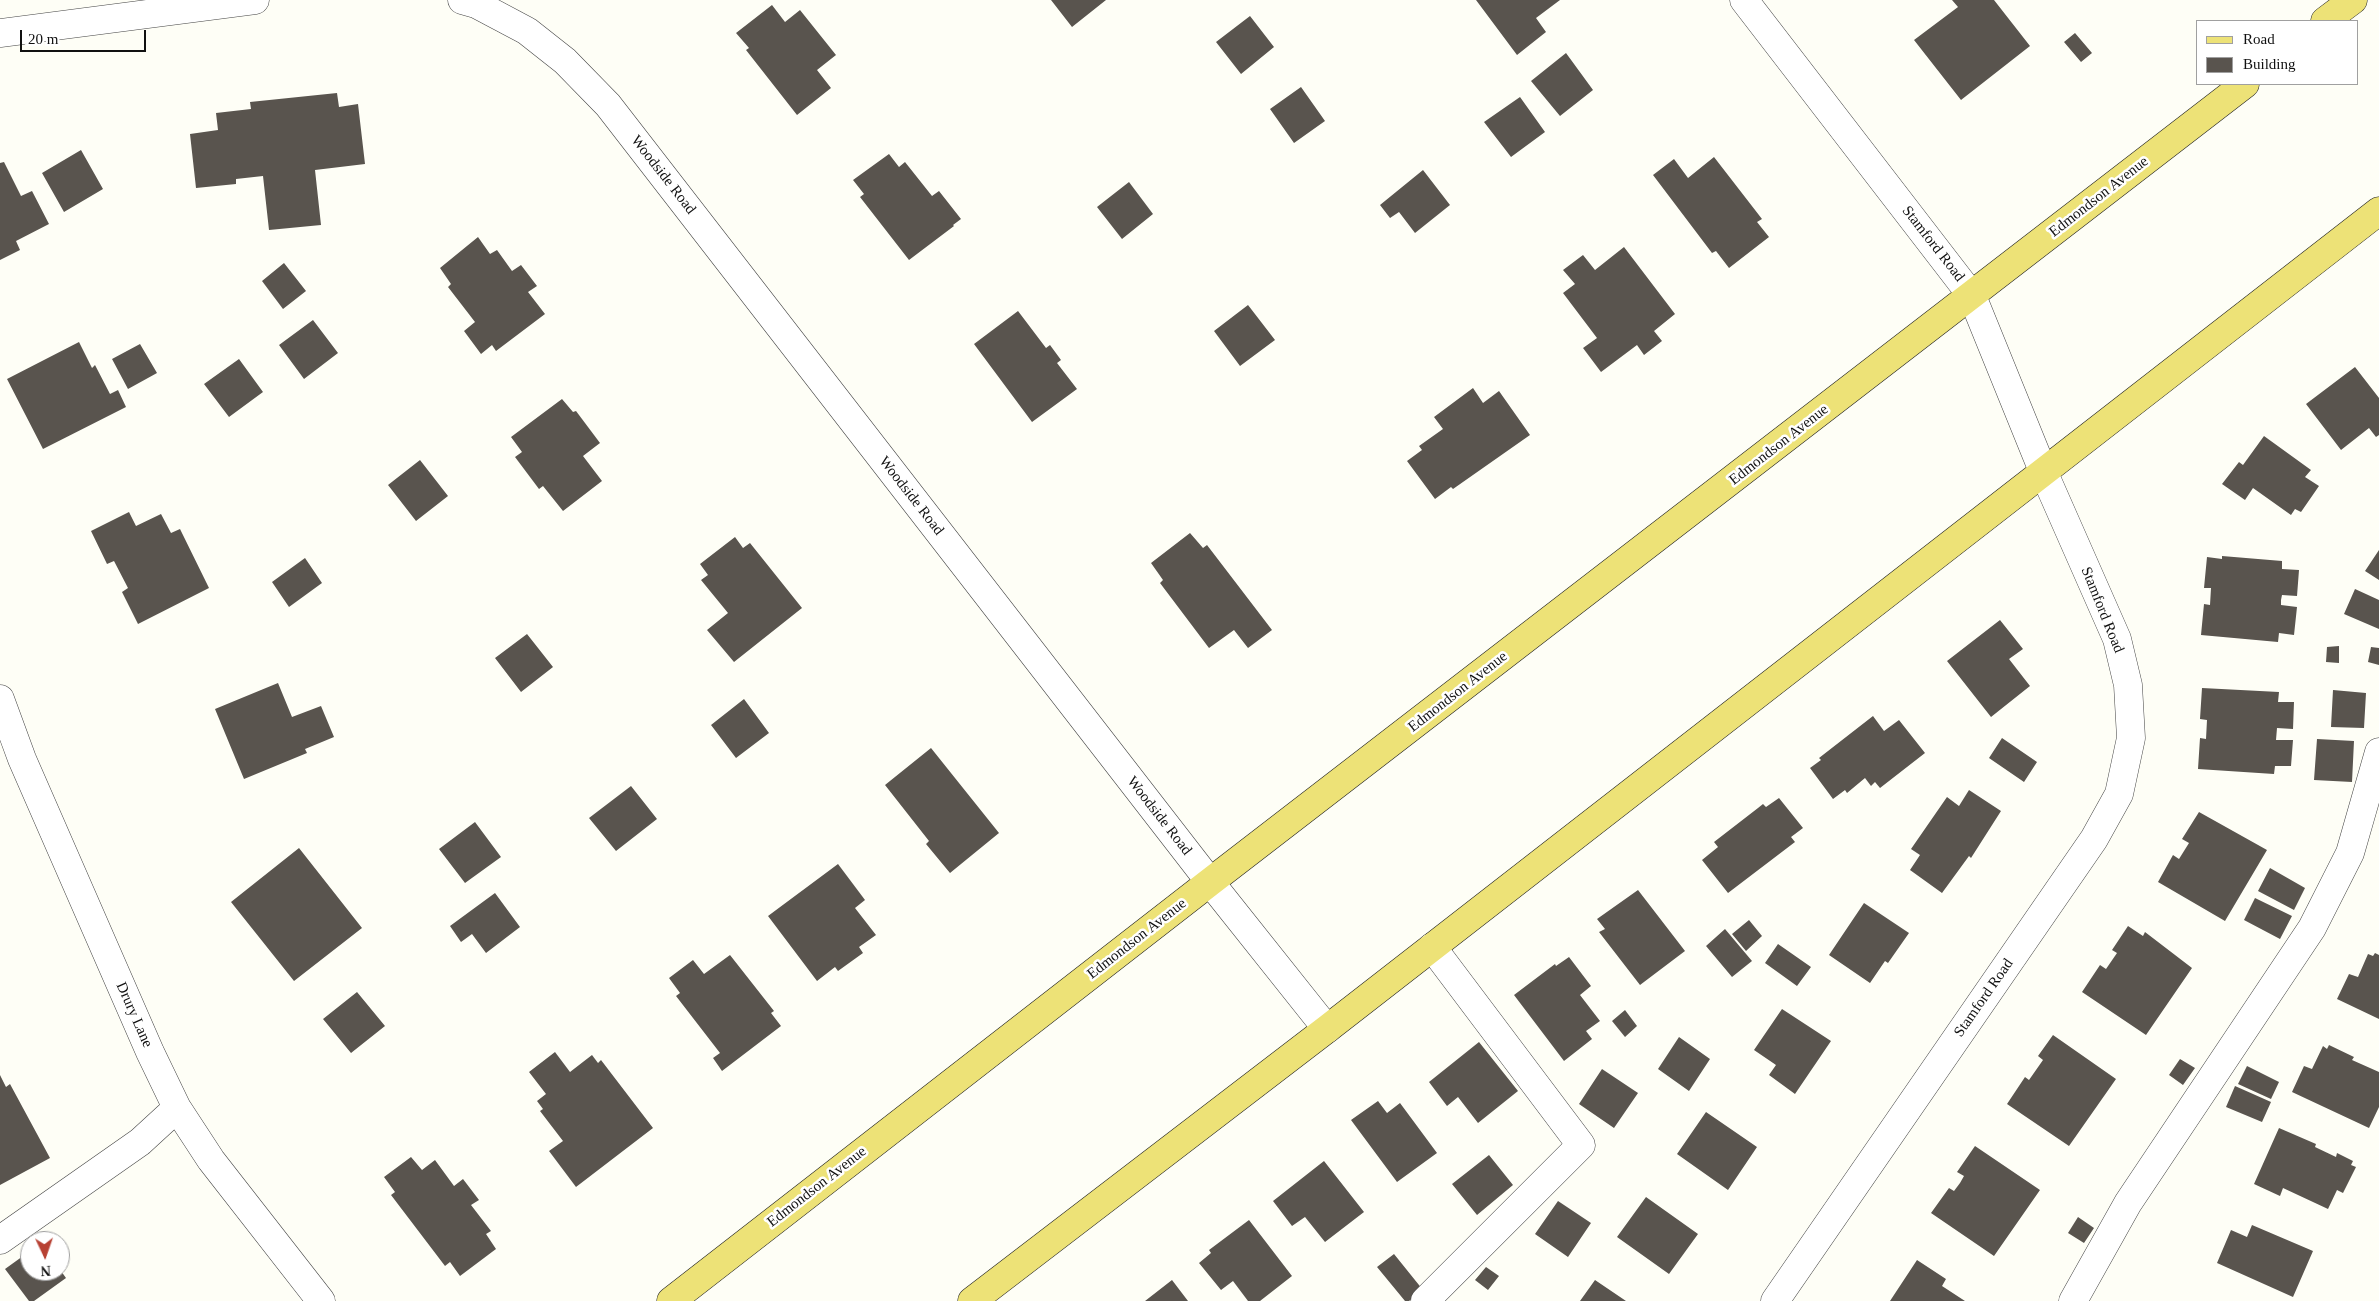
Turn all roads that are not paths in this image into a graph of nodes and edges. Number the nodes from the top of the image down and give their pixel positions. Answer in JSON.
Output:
{"nodes":[{"id":1,"x":255,"y":0,"type":"edge"},
{"id":2,"x":462,"y":0,"type":"edge"},
{"id":3,"x":1744,"y":0,"type":"edge"},
{"id":4,"x":2353,"y":0,"type":"edge"},
{"id":5,"x":2327,"y":20,"type":"edge"},
{"id":6,"x":0,"y":33,"type":"edge"},
{"id":7,"x":2244,"y":85,"type":"edge"},
{"id":8,"x":2379,"y":211,"type":"edge"},
{"id":9,"x":1972,"y":296,"type":"junction"},
{"id":10,"x":2043,"y":471,"type":"junction"},
{"id":11,"x":0,"y":699,"type":"edge"},
{"id":12,"x":2379,"y":752,"type":"edge"},
{"id":13,"x":1210,"y":882,"type":"junction"},
{"id":14,"x":1432,"y":947,"type":"junction"},
{"id":15,"x":1327,"y":1029,"type":"junction"},
{"id":16,"x":177,"y":1108,"type":"junction"},
{"id":17,"x":0,"y":1240,"type":"edge"},
{"id":18,"x":321,"y":1301,"type":"edge"},
{"id":19,"x":672,"y":1301,"type":"edge"},
{"id":20,"x":972,"y":1301,"type":"edge"},
{"id":21,"x":1426,"y":1301,"type":"edge"},
{"id":22,"x":1775,"y":1301,"type":"edge"},
{"id":23,"x":2073,"y":1301,"type":"edge"}],
"edges":[{"from":1,"to":6,"type":"street"},
{"from":2,"to":13,"type":"street","name":"Woodside Road"},
{"from":3,"to":9,"type":"street","name":"Stamford Road"},
{"from":4,"to":5,"type":"main road"},
{"from":7,"to":9,"type":"main road","name":"Edmondson Avenue"},
{"from":8,"to":10,"type":"main road"},
{"from":9,"to":10,"type":"street","name":"Stamford Road"},
{"from":9,"to":13,"type":"main road","name":"Edmondson Avenue"},
{"from":10,"to":14,"type":"main road"},
{"from":10,"to":22,"type":"street","name":"Stamford Road"},
{"from":11,"to":16,"type":"street","name":"Drury Lane"},
{"from":12,"to":23,"type":"street"},
{"from":13,"to":15,"type":"street","name":"Woodside Road"},
{"from":13,"to":19,"type":"main road","name":"Edmondson Avenue"},
{"from":14,"to":15,"type":"main road"},
{"from":14,"to":21,"type":"street"},
{"from":15,"to":20,"type":"main road"},
{"from":16,"to":17,"type":"street"},
{"from":16,"to":18,"type":"street","name":"Drury Lane"}]}
